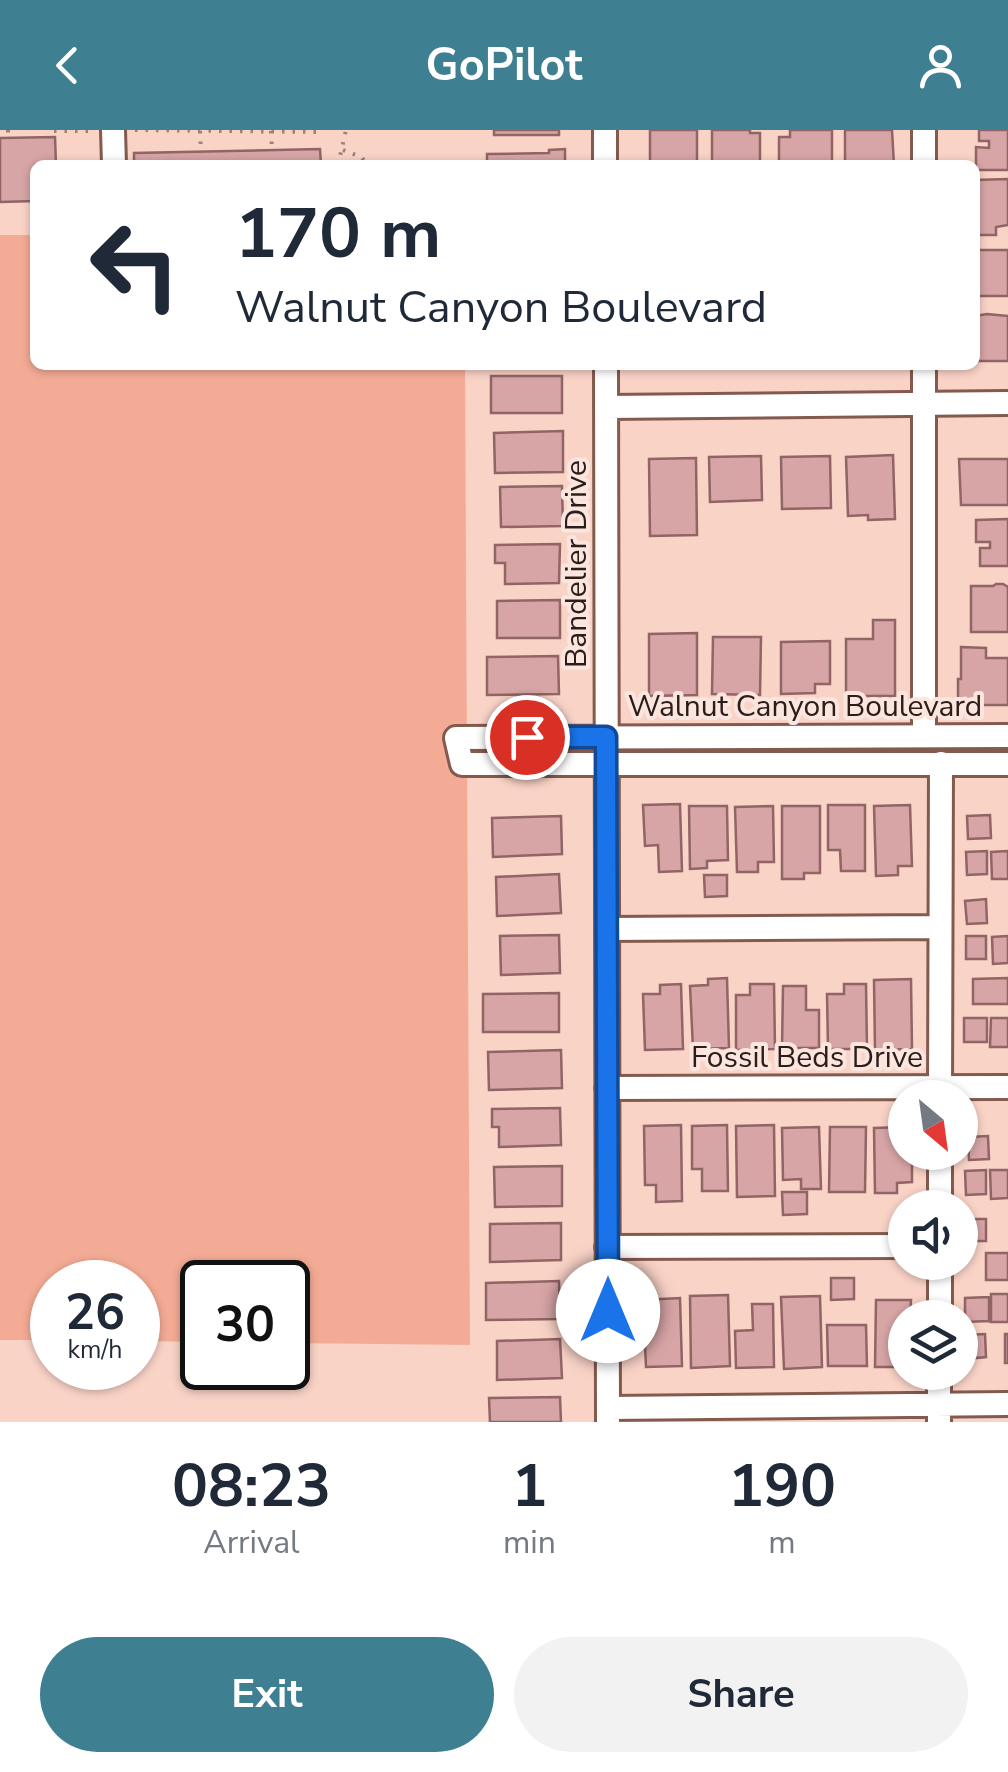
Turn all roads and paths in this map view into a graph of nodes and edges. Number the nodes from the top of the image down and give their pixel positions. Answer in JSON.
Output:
{"nodes":[{"id":1,"x":8,"y":130,"type":"edge"},
{"id":2,"x":113,"y":130,"type":"edge"},
{"id":3,"x":130,"y":130,"type":"edge"},
{"id":4,"x":346,"y":130,"type":"edge"},
{"id":5,"x":605,"y":130,"type":"edge"},
{"id":6,"x":924,"y":130,"type":"edge"},
{"id":7,"x":54,"y":131,"type":"edge"},
{"id":8,"x":98,"y":131,"type":"edge"},
{"id":9,"x":200,"y":131,"type":"edge"},
{"id":10,"x":272,"y":132,"type":"edge"},
{"id":11,"x":317,"y":132,"type":"edge"},
{"id":12,"x":8,"y":138,"type":"dead end"},
{"id":13,"x":272,"y":150,"type":"dead end"},
{"id":14,"x":343,"y":150,"type":"junction"},
{"id":15,"x":201,"y":152,"type":"dead end"},
{"id":16,"x":114,"y":160,"type":"edge"},
{"id":17,"x":340,"y":160,"type":"edge"},
{"id":18,"x":364,"y":160,"type":"edge"},
{"id":19,"x":606,"y":160,"type":"edge"},
{"id":20,"x":924,"y":160,"type":"edge"},
{"id":21,"x":606,"y":370,"type":"edge"},
{"id":22,"x":924,"y":370,"type":"edge"},
{"id":23,"x":1008,"y":403,"type":"edge"},
{"id":24,"x":924,"y":404,"type":"junction"},
{"id":25,"x":606,"y":407,"type":"junction"},
{"id":26,"x":924,"y":736,"type":"junction"},
{"id":27,"x":1008,"y":736,"type":"edge"},
{"id":28,"x":606,"y":737,"type":"junction"},
{"id":29,"x":606,"y":762,"type":"junction"},
{"id":30,"x":941,"y":763,"type":"junction"},
{"id":31,"x":1008,"y":764,"type":"edge"},
{"id":32,"x":940,"y":927,"type":"junction"},
{"id":33,"x":607,"y":929,"type":"junction"},
{"id":34,"x":940,"y":1080,"type":"edge"},
{"id":35,"x":1008,"y":1087,"type":"edge"},
{"id":36,"x":607,"y":1088,"type":"junction"},
{"id":37,"x":978,"y":1089,"type":"edge"},
{"id":38,"x":888,"y":1091,"type":"edge"},
{"id":39,"x":888,"y":1246,"type":"edge"},
{"id":40,"x":607,"y":1247,"type":"junction"},
{"id":41,"x":1008,"y":1404,"type":"edge"},
{"id":42,"x":939,"y":1414,"type":"edge"},
{"id":43,"x":608,"y":1415,"type":"edge"}],
"edges":[{"from":1,"to":12,"type":"path"},
{"from":2,"to":16,"type":"street"},
{"from":3,"to":9,"type":"path"},
{"from":4,"to":14,"type":"path"},
{"from":5,"to":19,"type":"street"},
{"from":6,"to":20,"type":"street"},
{"from":7,"to":8,"type":"path"},
{"from":9,"to":10,"type":"path"},
{"from":9,"to":15,"type":"path"},
{"from":10,"to":11,"type":"path"},
{"from":10,"to":13,"type":"path"},
{"from":14,"to":17,"type":"path"},
{"from":14,"to":18,"type":"path"},
{"from":21,"to":25,"type":"street","name":"Bandelier Drive"},
{"from":22,"to":24,"type":"street"},
{"from":23,"to":24,"type":"street"},
{"from":24,"to":25,"type":"street"},
{"from":24,"to":26,"type":"street"},
{"from":25,"to":28,"type":"street","name":"Bandelier Drive"},
{"from":26,"to":27,"type":"street","name":"Walnut Canyon Boulevard"},
{"from":26,"to":28,"type":"street","name":"Walnut Canyon Boulevard"},
{"from":28,"to":29,"type":"street","name":"Bandelier Drive"},
{"from":28,"to":29,"type":"street","name":"Walnut Canyon Boulevard"},
{"from":29,"to":30,"type":"street","name":"Walnut Canyon Boulevard"},
{"from":29,"to":33,"type":"street","name":"Bandelier Drive"},
{"from":30,"to":31,"type":"street","name":"Walnut Canyon Boulevard"},
{"from":30,"to":32,"type":"street"},
{"from":32,"to":33,"type":"street"},
{"from":32,"to":34,"type":"street"},
{"from":33,"to":36,"type":"street","name":"Bandelier Drive"},
{"from":35,"to":37,"type":"street","name":"Fossil Beds Drive"},
{"from":36,"to":38,"type":"street","name":"Fossil Beds Drive"},
{"from":36,"to":40,"type":"street","name":"Bandelier Drive"},
{"from":39,"to":40,"type":"street"},
{"from":40,"to":43,"type":"street","name":"Bandelier Drive"},
{"from":41,"to":42,"type":"street"},
{"from":42,"to":43,"type":"street"}]}
